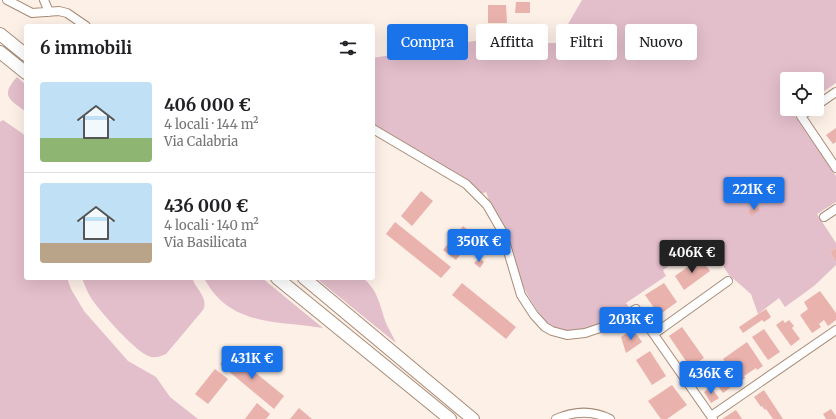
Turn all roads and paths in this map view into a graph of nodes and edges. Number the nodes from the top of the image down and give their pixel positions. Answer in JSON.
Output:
{"nodes":[{"id":1,"x":4,"y":0,"type":"edge"},
{"id":2,"x":7,"y":0,"type":"edge"},
{"id":3,"x":44,"y":0,"type":"edge"},
{"id":4,"x":0,"y":5,"type":"edge"},
{"id":5,"x":49,"y":12,"type":"junction"},
{"id":6,"x":83,"y":24,"type":"edge"},
{"id":7,"x":0,"y":34,"type":"edge"},
{"id":8,"x":0,"y":52,"type":"edge"},
{"id":9,"x":24,"y":53,"type":"edge"},
{"id":10,"x":24,"y":71,"type":"edge"},
{"id":11,"x":836,"y":92,"type":"edge"},
{"id":12,"x":824,"y":100,"type":"edge"},
{"id":13,"x":801,"y":116,"type":"edge"},
{"id":14,"x":375,"y":130,"type":"edge"},
{"id":15,"x":836,"y":168,"type":"edge"},
{"id":16,"x":836,"y":209,"type":"edge"},
{"id":17,"x":824,"y":217,"type":"dead end"},
{"id":18,"x":279,"y":280,"type":"edge"},
{"id":19,"x":306,"y":280,"type":"edge"},
{"id":20,"x":728,"y":281,"type":"dead end"},
{"id":21,"x":836,"y":330,"type":"edge"},
{"id":22,"x":654,"y":334,"type":"junction"},
{"id":23,"x":712,"y":418,"type":"edge"},
{"id":24,"x":450,"y":419,"type":"edge"},
{"id":25,"x":473,"y":419,"type":"edge"},
{"id":26,"x":556,"y":419,"type":"edge"},
{"id":27,"x":610,"y":419,"type":"edge"}],
"edges":[{"from":1,"to":4,"type":"street"},
{"from":2,"to":5,"type":"street"},
{"from":3,"to":5,"type":"street"},
{"from":5,"to":6,"type":"street"},
{"from":7,"to":9,"type":"highway"},
{"from":8,"to":10,"type":"highway"},
{"from":11,"to":12,"type":"street"},
{"from":13,"to":15,"type":"street"},
{"from":14,"to":22,"type":"street"},
{"from":16,"to":17,"type":"street"},
{"from":18,"to":24,"type":"highway"},
{"from":19,"to":25,"type":"highway"},
{"from":20,"to":22,"type":"street"},
{"from":21,"to":23,"type":"street"},
{"from":22,"to":23,"type":"street"},
{"from":26,"to":27,"type":"street"}]}
